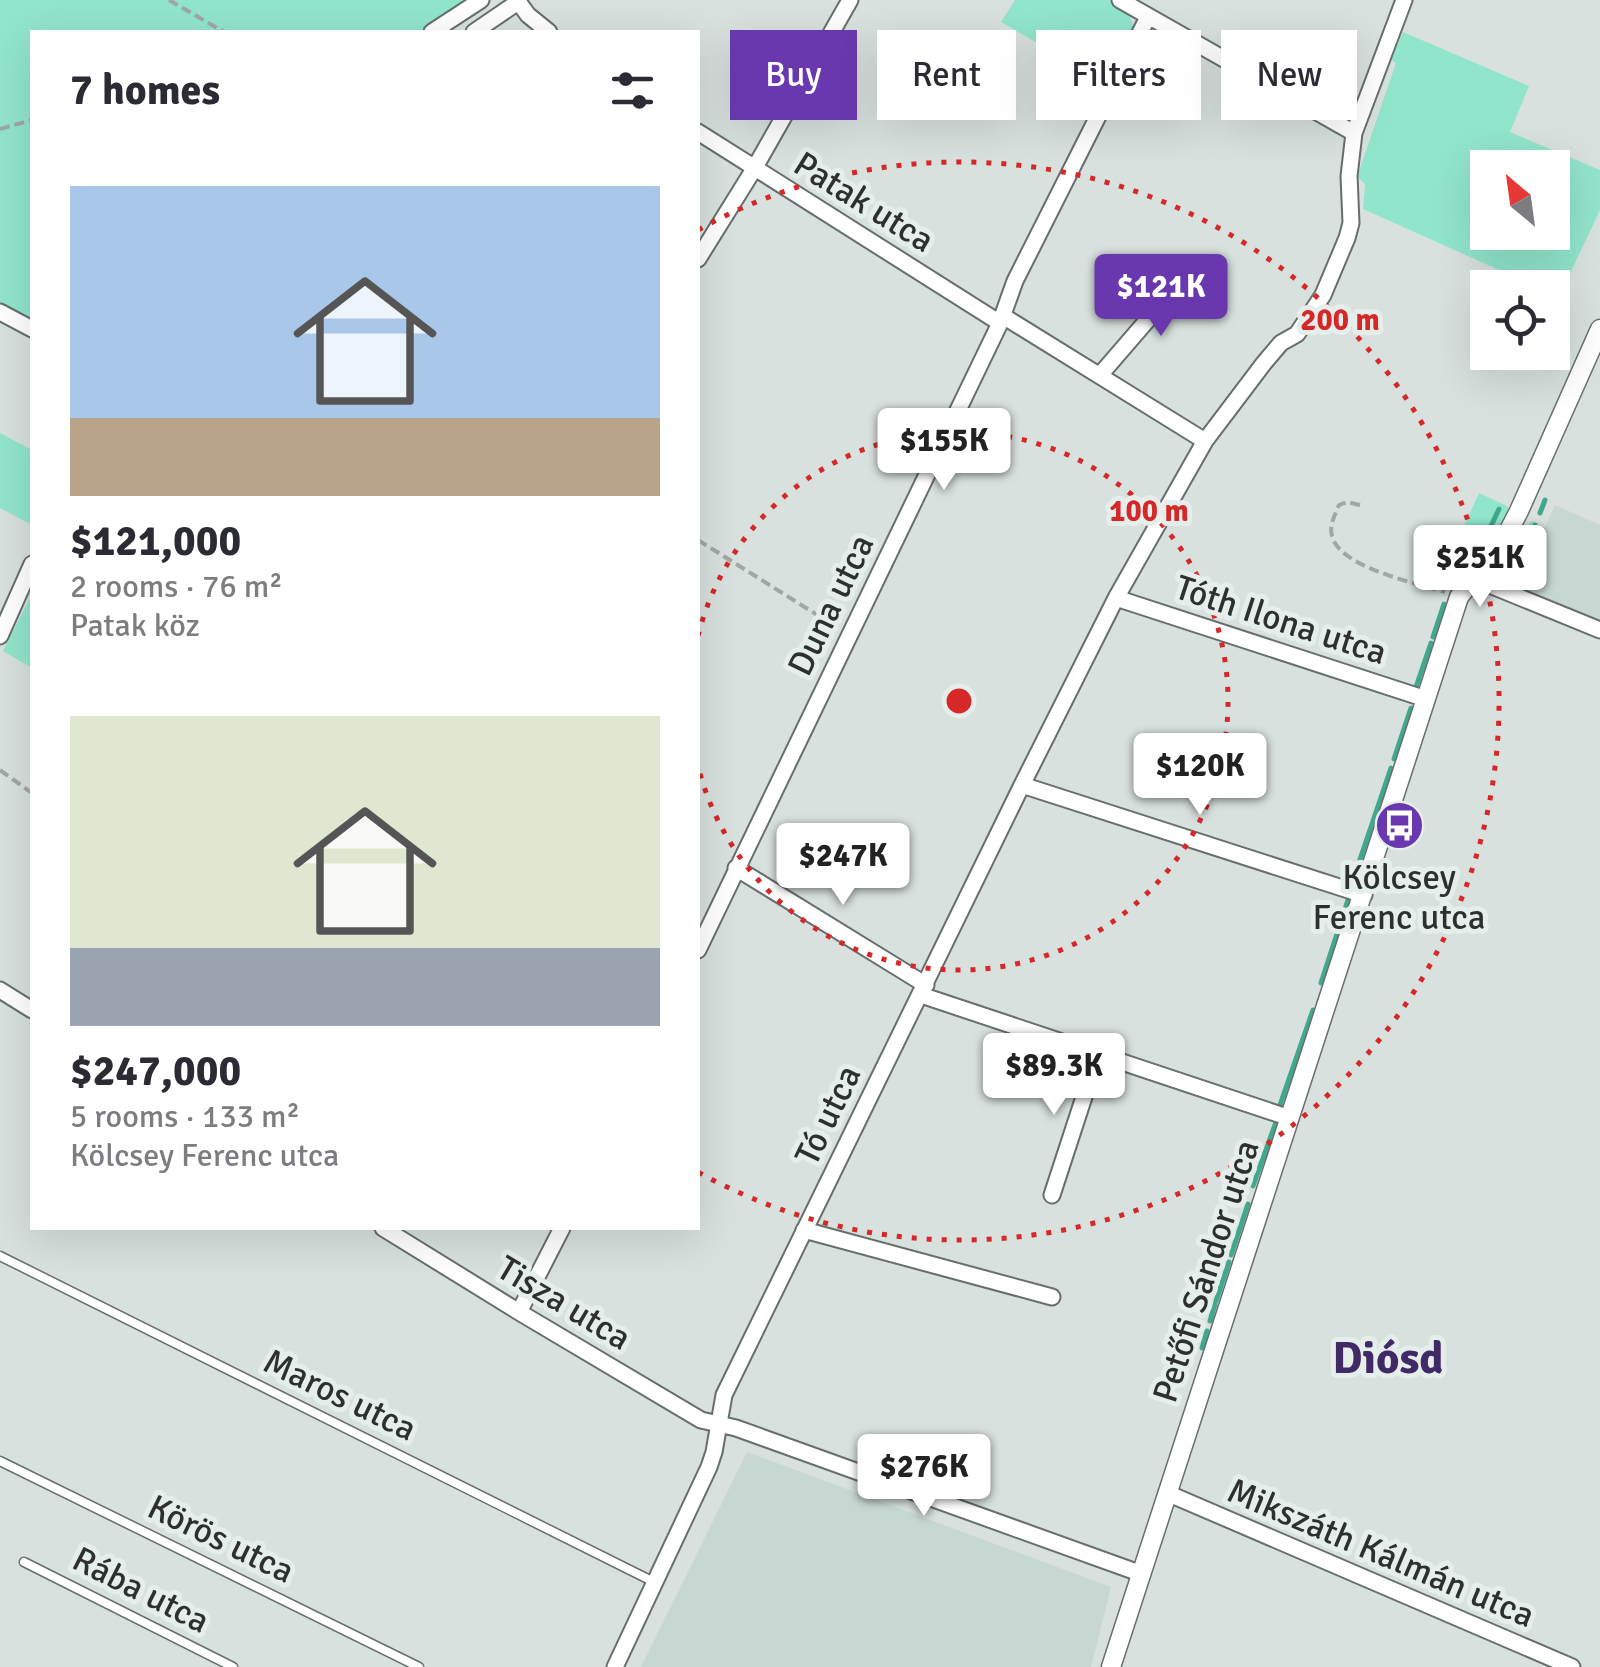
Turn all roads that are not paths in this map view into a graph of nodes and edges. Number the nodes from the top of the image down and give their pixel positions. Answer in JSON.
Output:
{"nodes":[{"id":1,"x":481,"y":0,"type":"edge"},
{"id":2,"x":850,"y":0,"type":"edge"},
{"id":3,"x":1121,"y":0,"type":"edge"},
{"id":4,"x":1404,"y":0,"type":"edge"},
{"id":5,"x":518,"y":1,"type":"edge"},
{"id":6,"x":1148,"y":17,"type":"junction"},
{"id":7,"x":435,"y":30,"type":"edge"},
{"id":8,"x":477,"y":30,"type":"edge"},
{"id":9,"x":546,"y":30,"type":"edge"},
{"id":10,"x":700,"y":133,"type":"edge"},
{"id":11,"x":1354,"y":134,"type":"junction"},
{"id":12,"x":754,"y":169,"type":"junction"},
{"id":13,"x":700,"y":256,"type":"edge"},
{"id":14,"x":1188,"y":273,"type":"dead end"},
{"id":15,"x":0,"y":312,"type":"edge"},
{"id":16,"x":1002,"y":319,"type":"junction"},
{"id":17,"x":30,"y":328,"type":"edge"},
{"id":18,"x":1600,"y":329,"type":"edge"},
{"id":19,"x":1100,"y":376,"type":"junction"},
{"id":20,"x":1205,"y":441,"type":"junction"},
{"id":21,"x":30,"y":568,"type":"edge"},
{"id":22,"x":1474,"y":578,"type":"junction"},
{"id":23,"x":1116,"y":598,"type":"junction"},
{"id":24,"x":1600,"y":630,"type":"edge"},
{"id":25,"x":0,"y":636,"type":"edge"},
{"id":26,"x":1426,"y":699,"type":"junction"},
{"id":27,"x":1022,"y":784,"type":"junction"},
{"id":28,"x":736,"y":868,"type":"junction"},
{"id":29,"x":1364,"y":895,"type":"junction"},
{"id":30,"x":700,"y":946,"type":"edge"},
{"id":31,"x":0,"y":990,"type":"edge"},
{"id":32,"x":923,"y":990,"type":"junction"},
{"id":33,"x":30,"y":1009,"type":"edge"},
{"id":34,"x":1098,"y":1054,"type":"junction"},
{"id":35,"x":1290,"y":1118,"type":"junction"},
{"id":36,"x":1052,"y":1196,"type":"dead end"},
{"id":37,"x":385,"y":1230,"type":"edge"},
{"id":38,"x":561,"y":1230,"type":"edge"},
{"id":39,"x":804,"y":1230,"type":"junction"},
{"id":40,"x":0,"y":1256,"type":"edge"},
{"id":41,"x":1052,"y":1298,"type":"dead end"},
{"id":42,"x":520,"y":1312,"type":"junction"},
{"id":43,"x":718,"y":1424,"type":"junction"},
{"id":44,"x":0,"y":1460,"type":"edge"},
{"id":45,"x":1167,"y":1493,"type":"junction"},
{"id":46,"x":24,"y":1562,"type":"dead end"},
{"id":47,"x":1142,"y":1574,"type":"junction"},
{"id":48,"x":656,"y":1583,"type":"junction"},
{"id":49,"x":234,"y":1667,"type":"edge"},
{"id":50,"x":418,"y":1667,"type":"edge"},
{"id":51,"x":615,"y":1667,"type":"edge"},
{"id":52,"x":1111,"y":1667,"type":"edge"},
{"id":53,"x":1572,"y":1667,"type":"edge"}],
"edges":[{"from":1,"to":7,"type":"street"},
{"from":2,"to":12,"type":"street"},
{"from":3,"to":6,"type":"street"},
{"from":4,"to":11,"type":"street","name":"Tó utca"},
{"from":5,"to":8,"type":"street"},
{"from":5,"to":9,"type":"street"},
{"from":6,"to":11,"type":"street"},
{"from":6,"to":16,"type":"street","name":"Duna utca"},
{"from":10,"to":12,"type":"street","name":"Patak utca"},
{"from":11,"to":20,"type":"street","name":"Tó utca"},
{"from":12,"to":13,"type":"street"},
{"from":12,"to":16,"type":"street","name":"Patak utca"},
{"from":14,"to":19,"type":"street"},
{"from":15,"to":17,"type":"street"},
{"from":16,"to":19,"type":"street","name":"Patak utca"},
{"from":16,"to":28,"type":"street","name":"Duna utca"},
{"from":18,"to":22,"type":"street","name":"Petőfi Sándor utca"},
{"from":19,"to":20,"type":"street","name":"Patak utca"},
{"from":20,"to":23,"type":"street","name":"Tó utca"},
{"from":21,"to":25,"type":"street"},
{"from":22,"to":24,"type":"street"},
{"from":22,"to":26,"type":"street","name":"Petőfi Sándor utca"},
{"from":23,"to":26,"type":"street","name":"Tóth Ilona utca"},
{"from":23,"to":27,"type":"street","name":"Tó utca"},
{"from":26,"to":29,"type":"street","name":"Petőfi Sándor utca"},
{"from":27,"to":29,"type":"street"},
{"from":27,"to":32,"type":"street","name":"Tó utca"},
{"from":28,"to":30,"type":"street","name":"Duna utca"},
{"from":28,"to":32,"type":"street"},
{"from":29,"to":35,"type":"street","name":"Petőfi Sándor utca"},
{"from":31,"to":33,"type":"street"},
{"from":32,"to":34,"type":"street"},
{"from":32,"to":39,"type":"street","name":"Tó utca"},
{"from":34,"to":35,"type":"street"},
{"from":34,"to":36,"type":"street"},
{"from":35,"to":45,"type":"street","name":"Petőfi Sándor utca"},
{"from":37,"to":42,"type":"street","name":"Tisza utca"},
{"from":38,"to":42,"type":"street"},
{"from":39,"to":41,"type":"street"},
{"from":39,"to":43,"type":"street","name":"Tó utca"},
{"from":40,"to":48,"type":"lane","name":"Maros utca"},
{"from":42,"to":43,"type":"street","name":"Tisza utca"},
{"from":43,"to":47,"type":"street","name":"Tisza utca"},
{"from":43,"to":48,"type":"street","name":"Tó utca"},
{"from":44,"to":50,"type":"lane","name":"Körös utca"},
{"from":45,"to":47,"type":"street","name":"Petőfi Sándor utca"},
{"from":45,"to":53,"type":"street","name":"Mikszáth Kálmán utca"},
{"from":46,"to":49,"type":"lane","name":"Rába utca"},
{"from":47,"to":52,"type":"street","name":"Petőfi Sándor utca"},
{"from":48,"to":51,"type":"street","name":"Tó utca"}]}
